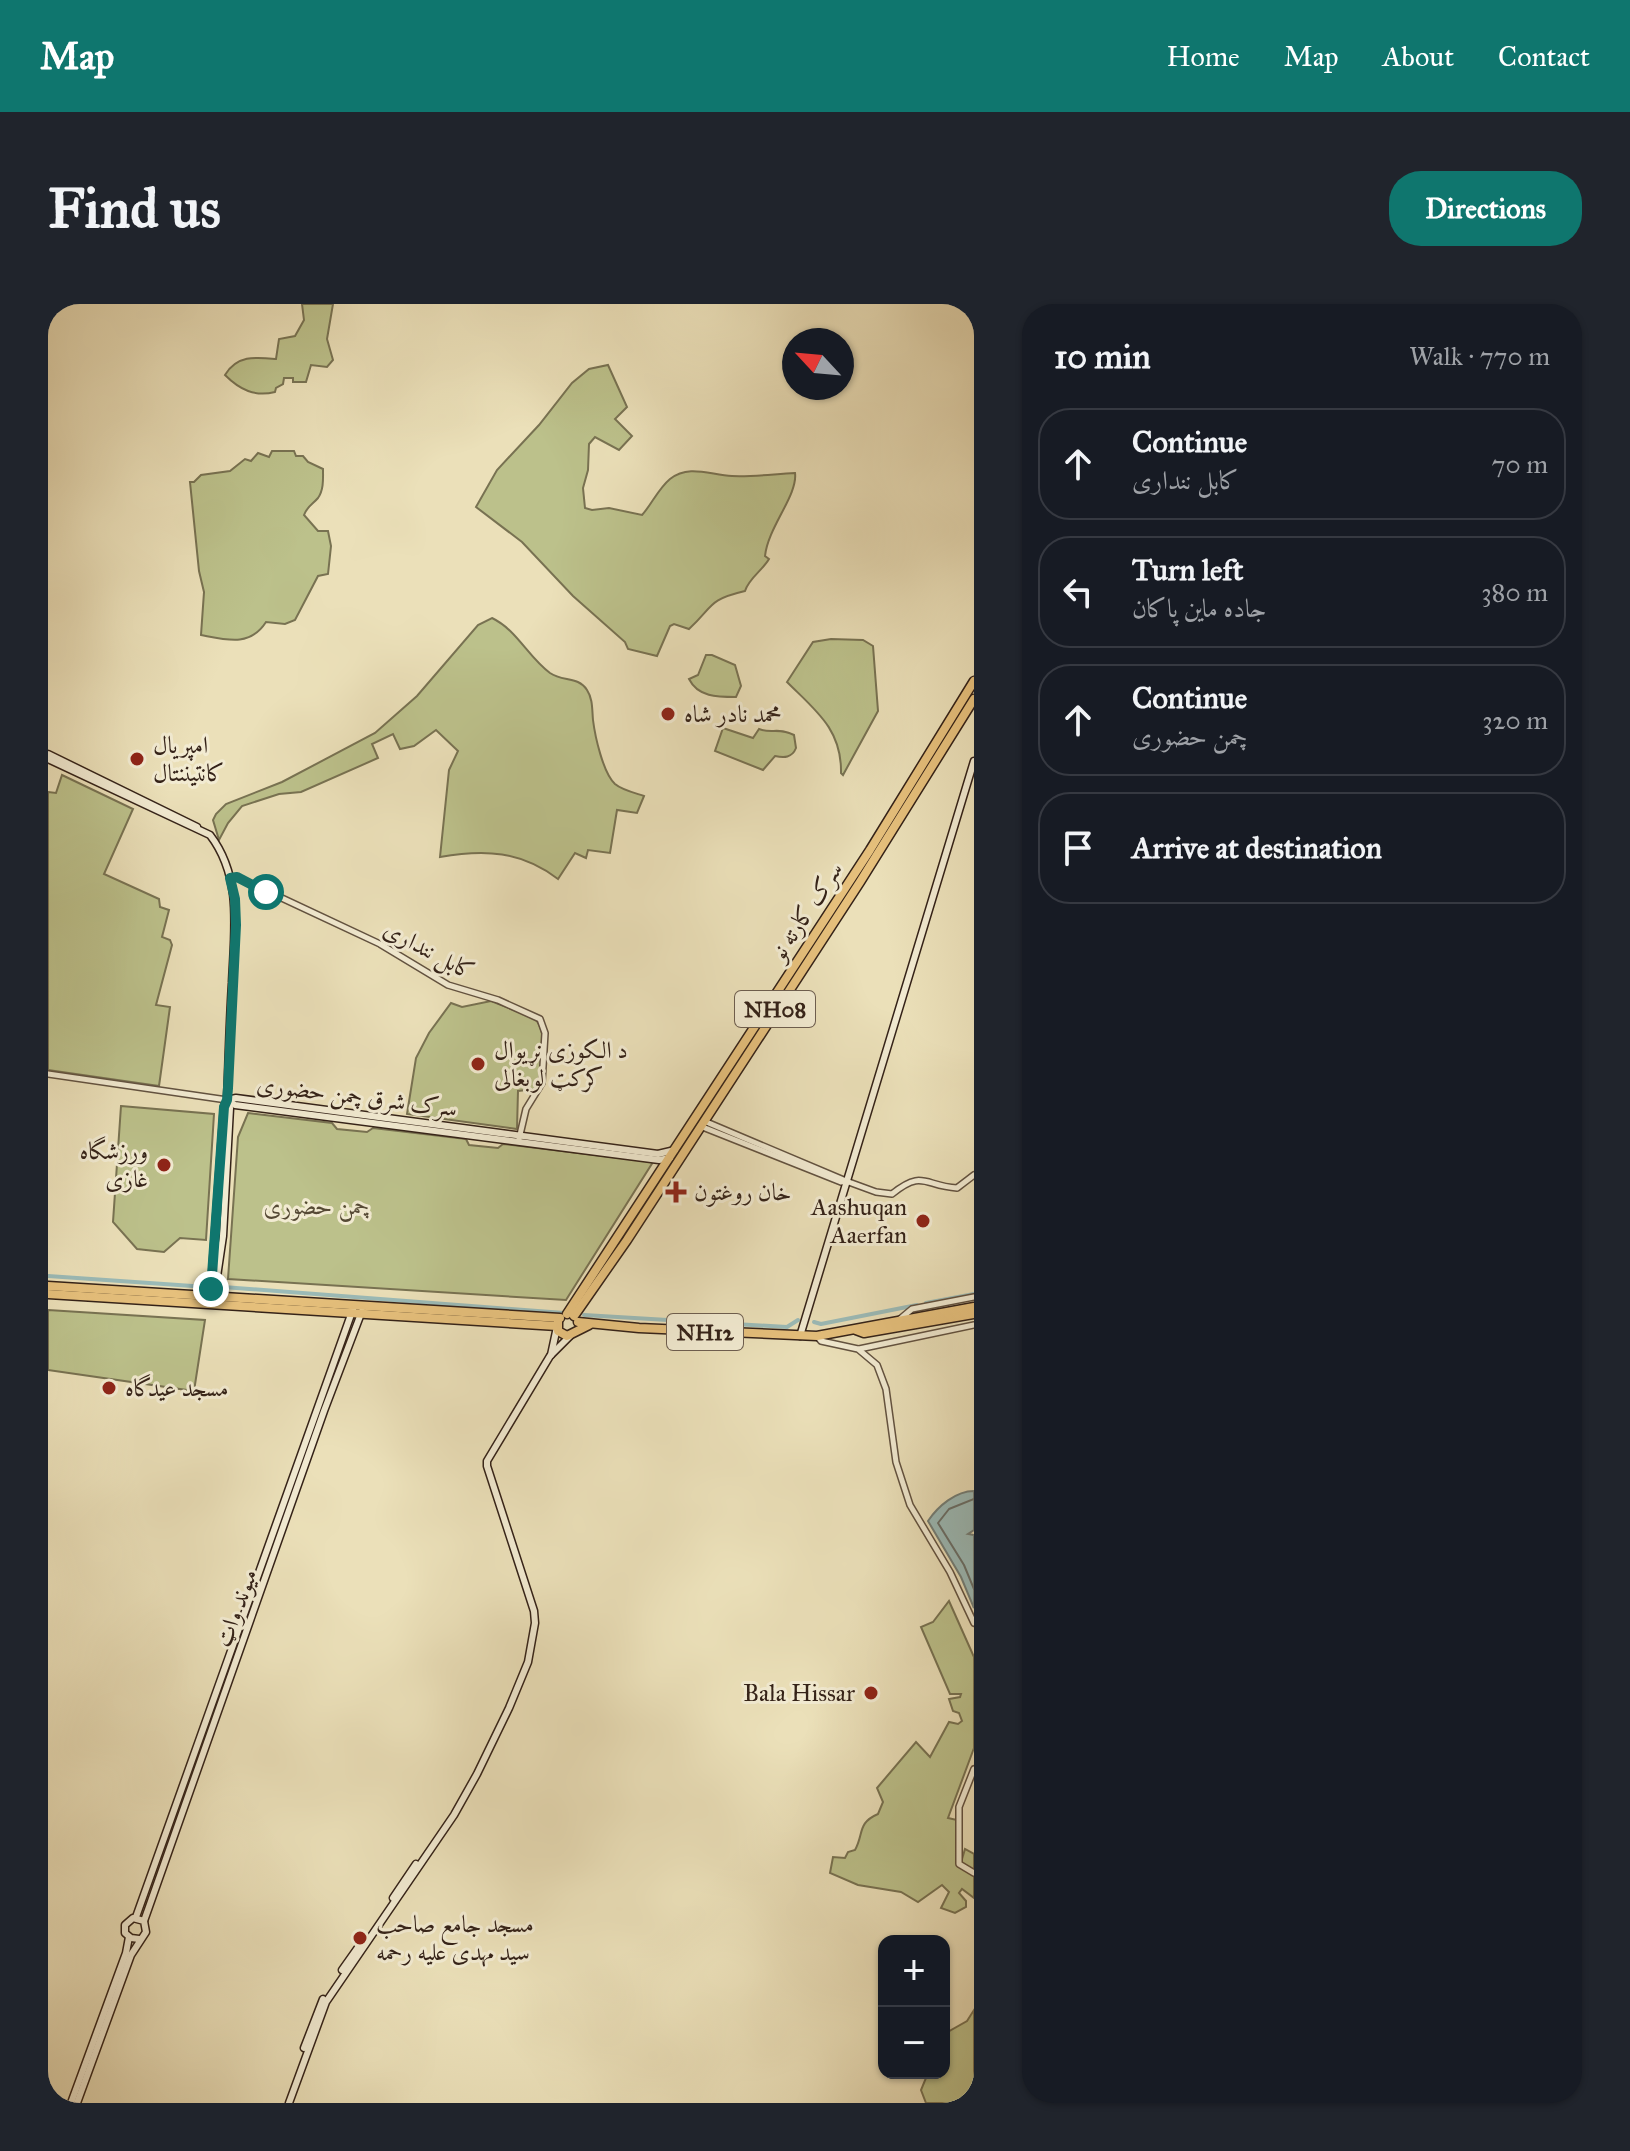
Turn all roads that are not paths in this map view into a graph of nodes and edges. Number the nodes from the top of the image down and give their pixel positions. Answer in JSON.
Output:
{"nodes":[{"id":1,"x":974,"y":681,"type":"edge"},
{"id":2,"x":974,"y":699,"type":"edge"},
{"id":3,"x":48,"y":756,"type":"edge"},
{"id":4,"x":974,"y":761,"type":"edge"},
{"id":5,"x":230,"y":878,"type":"junction"},
{"id":6,"x":48,"y":1074,"type":"edge"},
{"id":7,"x":227,"y":1100,"type":"junction"},
{"id":8,"x":702,"y":1124,"type":"junction"},
{"id":9,"x":519,"y":1137,"type":"junction"},
{"id":10,"x":676,"y":1153,"type":"junction"},
{"id":11,"x":974,"y":1175,"type":"edge"},
{"id":12,"x":846,"y":1181,"type":"junction"},
{"id":13,"x":48,"y":1286,"type":"edge"},
{"id":14,"x":48,"y":1294,"type":"edge"},
{"id":15,"x":202,"y":1296,"type":"junction"},
{"id":16,"x":974,"y":1297,"type":"edge"},
{"id":17,"x":172,"y":1299,"type":"junction"},
{"id":18,"x":216,"y":1301,"type":"junction"},
{"id":19,"x":974,"y":1307,"type":"edge"},
{"id":20,"x":358,"y":1311,"type":"junction"},
{"id":21,"x":974,"y":1314,"type":"edge"},
{"id":22,"x":896,"y":1322,"type":"junction"},
{"id":23,"x":567,"y":1323,"type":"junction"},
{"id":24,"x":974,"y":1325,"type":"edge"},
{"id":25,"x":855,"y":1330,"type":"junction"},
{"id":26,"x":800,"y":1336,"type":"junction"},
{"id":27,"x":817,"y":1336,"type":"junction"},
{"id":28,"x":858,"y":1349,"type":"junction"},
{"id":29,"x":550,"y":1356,"type":"junction"},
{"id":30,"x":974,"y":1623,"type":"edge"},
{"id":31,"x":974,"y":1769,"type":"edge"},
{"id":32,"x":974,"y":1873,"type":"edge"},
{"id":33,"x":136,"y":1917,"type":"junction"},
{"id":34,"x":144,"y":1921,"type":"junction"},
{"id":35,"x":129,"y":1937,"type":"junction"},
{"id":36,"x":139,"y":1939,"type":"junction"},
{"id":37,"x":74,"y":2103,"type":"edge"},
{"id":38,"x":289,"y":2103,"type":"edge"}],
"edges":[{"from":1,"to":10,"type":"highway","name":"سرک کارته نو","number":"NH08"},
{"from":2,"to":8,"type":"highway","name":"سرک کارته نو","number":"NH08"},
{"from":3,"to":5,"type":"main road"},
{"from":4,"to":12,"type":"main road"},
{"from":5,"to":7,"type":"main road"},
{"from":5,"to":9,"type":"street","name":"کابل ننداری"},
{"from":6,"to":7,"type":"street"},
{"from":7,"to":9,"type":"main road","name":"سرک شرق چمن حضوری"},
{"from":7,"to":15,"type":"main road"},
{"from":7,"to":18,"type":"main road"},
{"from":8,"to":10,"type":"highway","name":"سرک کارته نو","number":"NH08"},
{"from":8,"to":12,"type":"street"},
{"from":9,"to":10,"type":"main road","name":"سرک شرق چمن حضوری"},
{"from":10,"to":23,"type":"highway","name":"سرک کارته نو","number":"NH08"},
{"from":10,"to":23,"type":"highway","name":"سرک کارته نو","number":"NH08"},
{"from":11,"to":12,"type":"street"},
{"from":12,"to":26,"type":"main road"},
{"from":13,"to":17,"type":"highway"},
{"from":14,"to":17,"type":"highway"},
{"from":15,"to":17,"type":"highway"},
{"from":15,"to":18,"type":"highway"},
{"from":16,"to":22,"type":"street"},
{"from":17,"to":18,"type":"highway"},
{"from":18,"to":20,"type":"highway"},
{"from":19,"to":22,"type":"highway","number":"NH12"},
{"from":20,"to":23,"type":"highway"},
{"from":20,"to":33,"type":"main road","name":"میوند واټ"},
{"from":20,"to":34,"type":"main road","name":"میوند واټ"},
{"from":21,"to":25,"type":"highway","number":"NH12"},
{"from":22,"to":25,"type":"highway","number":"NH12"},
{"from":23,"to":26,"type":"highway","number":"NH12"},
{"from":23,"to":29,"type":"main road"},
{"from":23,"to":29,"type":"main road"},
{"from":24,"to":28,"type":"street"},
{"from":25,"to":27,"type":"highway","number":"NH12"},
{"from":26,"to":27,"type":"highway","number":"NH12"},
{"from":27,"to":28,"type":"street"},
{"from":28,"to":30,"type":"street"},
{"from":29,"to":38,"type":"main road"},
{"from":31,"to":32,"type":"street"},
{"from":33,"to":34,"type":"main road"},
{"from":33,"to":35,"type":"main road"},
{"from":34,"to":36,"type":"main road"},
{"from":35,"to":36,"type":"main road"},
{"from":35,"to":37,"type":"main road"},
{"from":36,"to":37,"type":"main road"}]}
